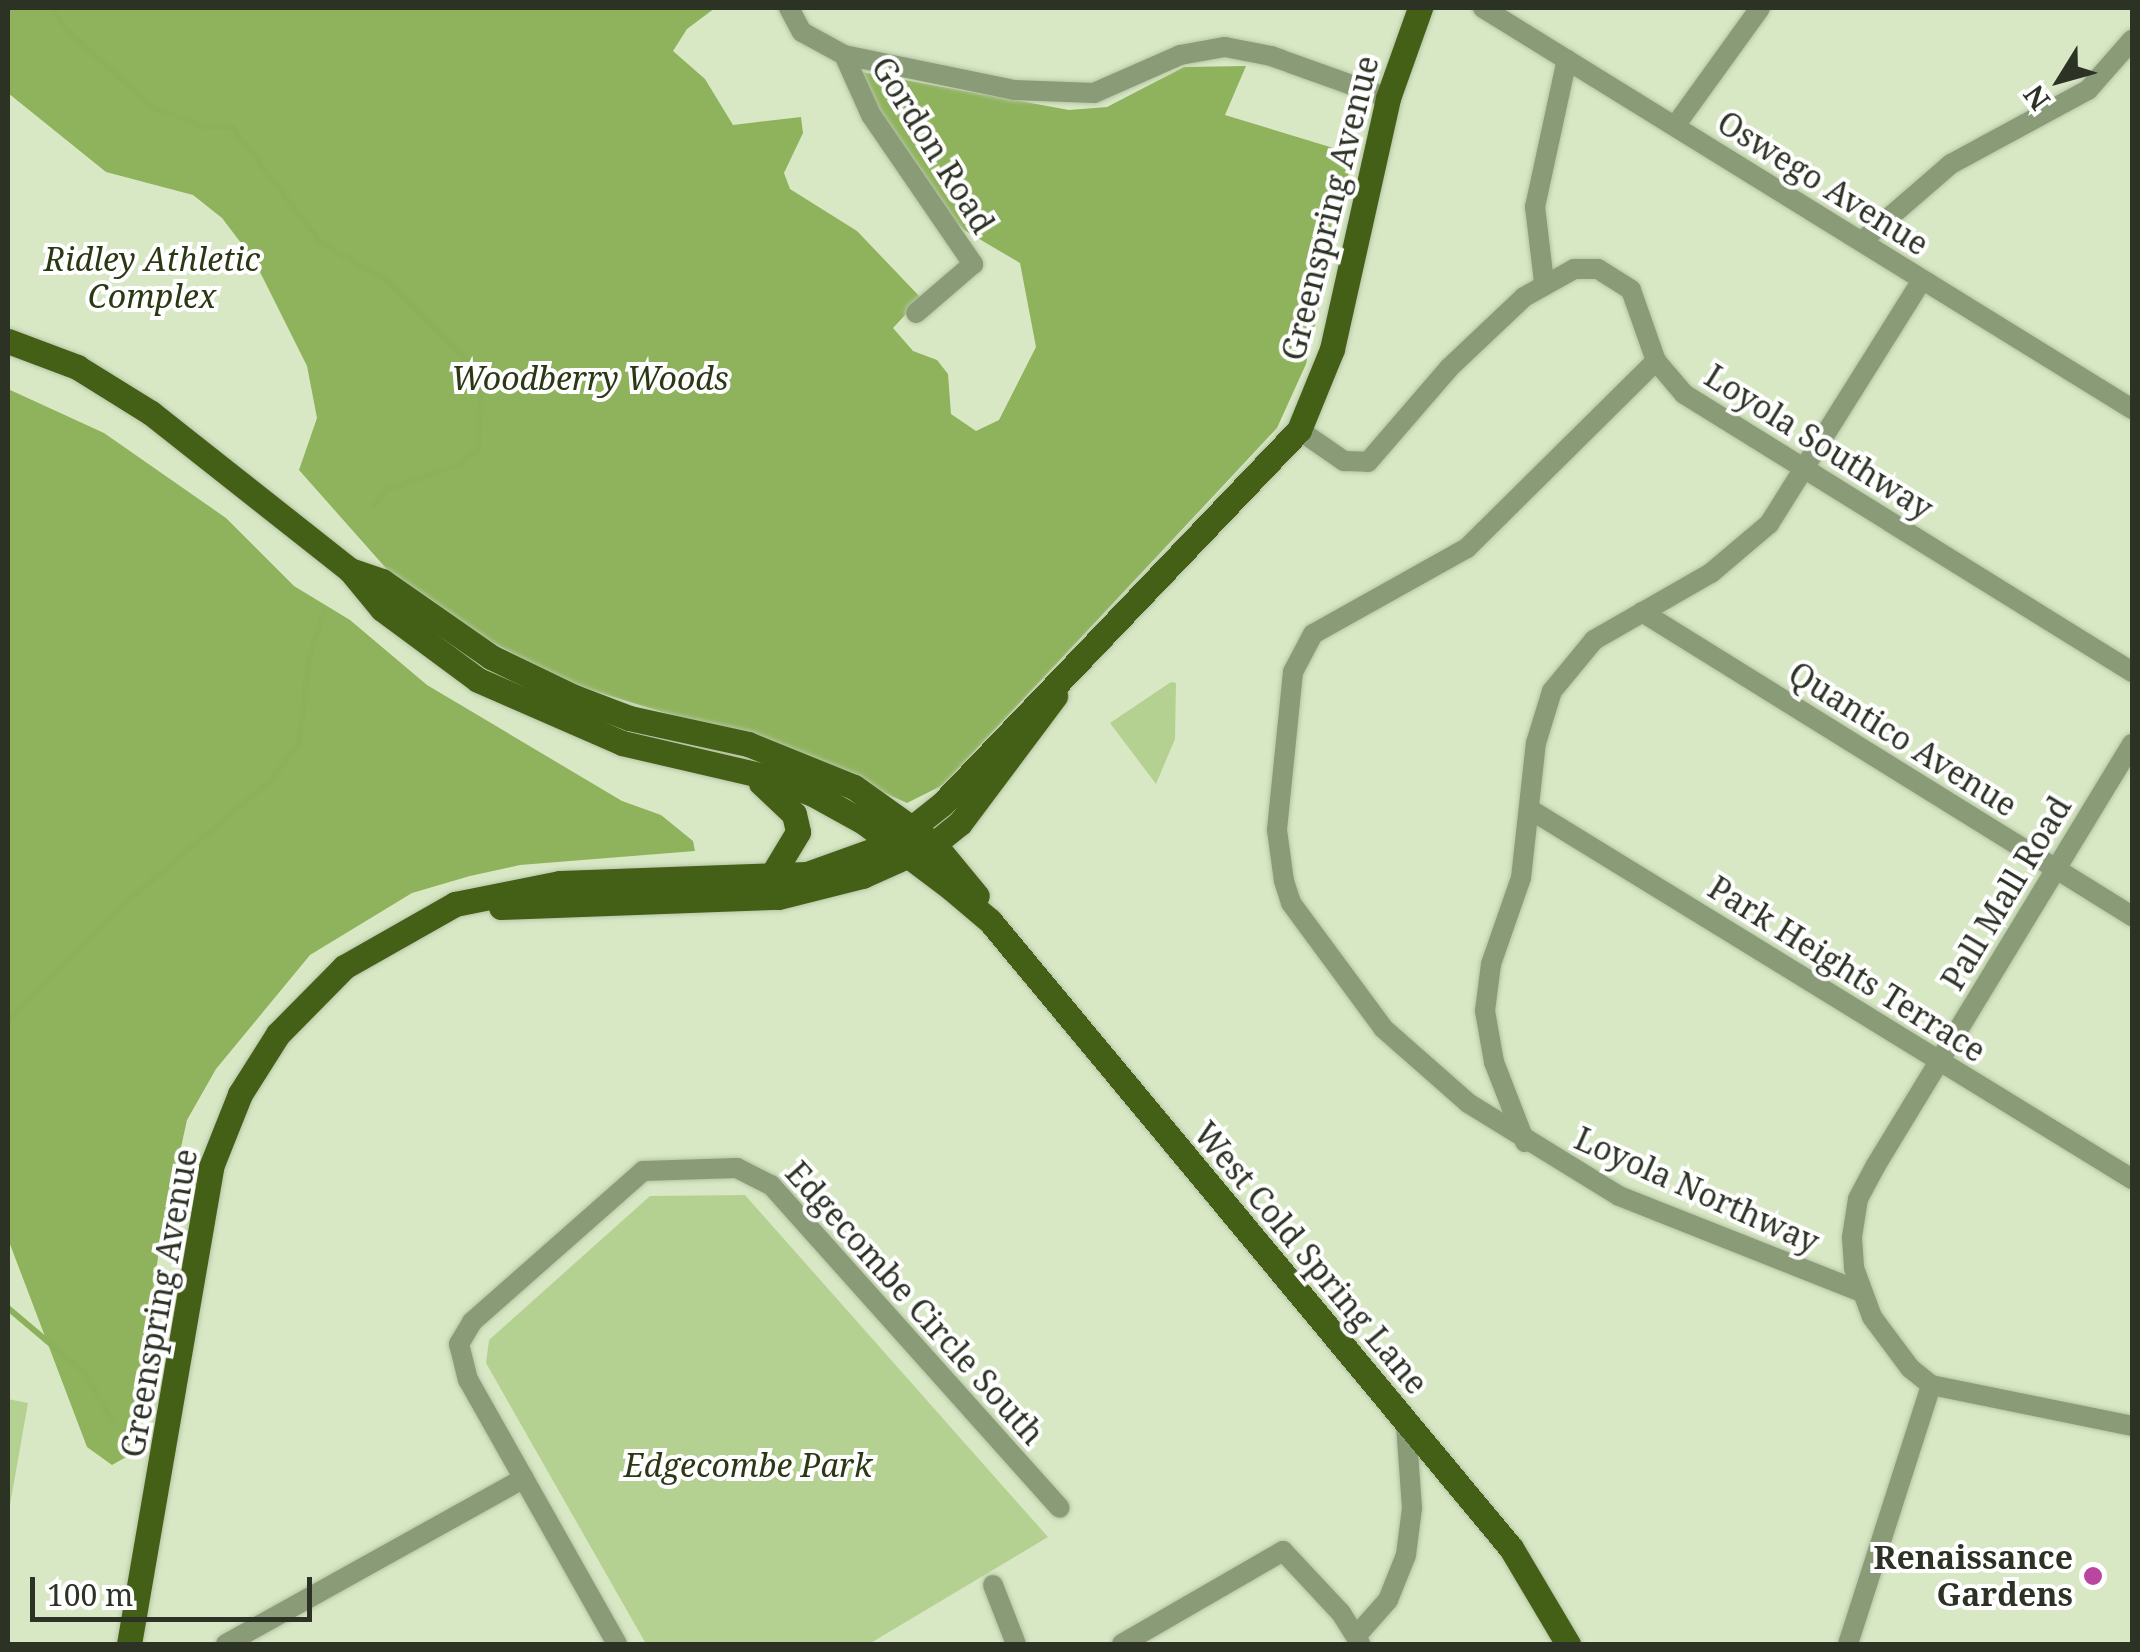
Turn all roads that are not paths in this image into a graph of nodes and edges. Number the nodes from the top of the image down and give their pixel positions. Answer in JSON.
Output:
{"nodes":[{"id":1,"x":789,"y":8,"type":"edge"},
{"id":2,"x":1420,"y":8,"type":"edge"},
{"id":3,"x":1482,"y":8,"type":"edge"},
{"id":4,"x":1760,"y":8,"type":"edge"},
{"id":5,"x":2132,"y":40,"type":"edge"},
{"id":6,"x":844,"y":56,"type":"junction"},
{"id":7,"x":1567,"y":59,"type":"junction"},
{"id":8,"x":1388,"y":98,"type":"junction"},
{"id":9,"x":1675,"y":126,"type":"junction"},
{"id":10,"x":1862,"y":241,"type":"junction"},
{"id":11,"x":1922,"y":280,"type":"junction"},
{"id":12,"x":1544,"y":282,"type":"junction"},
{"id":13,"x":916,"y":313,"type":"dead end"},
{"id":14,"x":8,"y":341,"type":"edge"},
{"id":15,"x":1656,"y":361,"type":"junction"},
{"id":16,"x":2132,"y":409,"type":"edge"},
{"id":17,"x":1299,"y":430,"type":"junction"},
{"id":18,"x":1806,"y":471,"type":"junction"},
{"id":19,"x":350,"y":570,"type":"junction"},
{"id":20,"x":1642,"y":612,"type":"junction"},
{"id":21,"x":2132,"y":672,"type":"edge"},
{"id":22,"x":2132,"y":744,"type":"edge"},
{"id":23,"x":740,"y":770,"type":"junction"},
{"id":24,"x":1530,"y":810,"type":"junction"},
{"id":25,"x":913,"y":843,"type":"junction"},
{"id":26,"x":2055,"y":868,"type":"junction"},
{"id":27,"x":769,"y":880,"type":"junction"},
{"id":28,"x":2132,"y":916,"type":"edge"},
{"id":29,"x":409,"y":928,"type":"junction"},
{"id":30,"x":1938,"y":1061,"type":"junction"},
{"id":31,"x":1525,"y":1143,"type":"junction"},
{"id":32,"x":2132,"y":1179,"type":"edge"},
{"id":33,"x":1861,"y":1292,"type":"junction"},
{"id":34,"x":1932,"y":1385,"type":"junction"},
{"id":35,"x":1406,"y":1424,"type":"junction"},
{"id":36,"x":2132,"y":1426,"type":"edge"},
{"id":37,"x":524,"y":1478,"type":"junction"},
{"id":38,"x":1060,"y":1508,"type":"dead end"},
{"id":39,"x":993,"y":1585,"type":"dead end"},
{"id":40,"x":1359,"y":1640,"type":"edge"},
{"id":41,"x":132,"y":1642,"type":"edge"},
{"id":42,"x":226,"y":1644,"type":"edge"},
{"id":43,"x":617,"y":1644,"type":"edge"},
{"id":44,"x":1016,"y":1644,"type":"edge"},
{"id":45,"x":1122,"y":1644,"type":"edge"},
{"id":46,"x":1568,"y":1644,"type":"edge"},
{"id":47,"x":1848,"y":1644,"type":"edge"}],
"edges":[{"from":1,"to":6,"type":"street"},
{"from":2,"to":8,"type":"main road","name":"Greenspring Avenue"},
{"from":3,"to":7,"type":"street","name":"Oswego Avenue"},
{"from":4,"to":9,"type":"street"},
{"from":5,"to":10,"type":"street"},
{"from":6,"to":8,"type":"street"},
{"from":6,"to":13,"type":"street","name":"Gordon Road"},
{"from":7,"to":9,"type":"street","name":"Oswego Avenue"},
{"from":7,"to":12,"type":"street"},
{"from":8,"to":17,"type":"main road","name":"Greenspring Avenue"},
{"from":9,"to":10,"type":"street","name":"Oswego Avenue"},
{"from":10,"to":11,"type":"street","name":"Oswego Avenue"},
{"from":11,"to":16,"type":"street","name":"Oswego Avenue"},
{"from":11,"to":18,"type":"street"},
{"from":12,"to":15,"type":"street","name":"Loyola Southway"},
{"from":12,"to":17,"type":"street","name":"Loyola Southway"},
{"from":14,"to":19,"type":"main road","name":"West Cold Spring Lane"},
{"from":15,"to":18,"type":"street","name":"Loyola Southway"},
{"from":15,"to":31,"type":"street","name":"Loyola Northway"},
{"from":17,"to":25,"type":"main road","name":"Greenspring Avenue"},
{"from":18,"to":20,"type":"street"},
{"from":18,"to":21,"type":"street","name":"Loyola Southway"},
{"from":19,"to":23,"type":"main road","name":"West Cold Spring Lane"},
{"from":19,"to":25,"type":"main road","name":"West Cold Spring Lane"},
{"from":20,"to":24,"type":"street"},
{"from":20,"to":26,"type":"street","name":"Quantico Avenue"},
{"from":22,"to":26,"type":"street","name":"Pall Mall Road"},
{"from":23,"to":25,"type":"main road","name":"West Cold Spring Lane"},
{"from":23,"to":27,"type":"main road"},
{"from":24,"to":30,"type":"street","name":"Park Heights Terrace"},
{"from":24,"to":31,"type":"street"},
{"from":25,"to":27,"type":"main road","name":"Greenspring Avenue"},
{"from":25,"to":29,"type":"main road","name":"Greenspring Avenue"},
{"from":25,"to":35,"type":"main road","name":"West Cold Spring Lane"},
{"from":26,"to":28,"type":"street","name":"Quantico Avenue"},
{"from":26,"to":30,"type":"street","name":"Pall Mall Road"},
{"from":27,"to":29,"type":"main road","name":"Greenspring Avenue"},
{"from":29,"to":41,"type":"main road","name":"Greenspring Avenue"},
{"from":30,"to":32,"type":"street","name":"Park Heights Terrace"},
{"from":30,"to":33,"type":"street","name":"Pall Mall Road"},
{"from":31,"to":33,"type":"street","name":"Loyola Northway"},
{"from":33,"to":34,"type":"street"},
{"from":34,"to":36,"type":"street"},
{"from":34,"to":47,"type":"street"},
{"from":35,"to":40,"type":"street"},
{"from":35,"to":46,"type":"main road","name":"West Cold Spring Lane"},
{"from":37,"to":38,"type":"street","name":"Edgecombe Circle South"},
{"from":37,"to":42,"type":"street"},
{"from":37,"to":43,"type":"street"},
{"from":39,"to":44,"type":"street"},
{"from":40,"to":45,"type":"street"}]}
